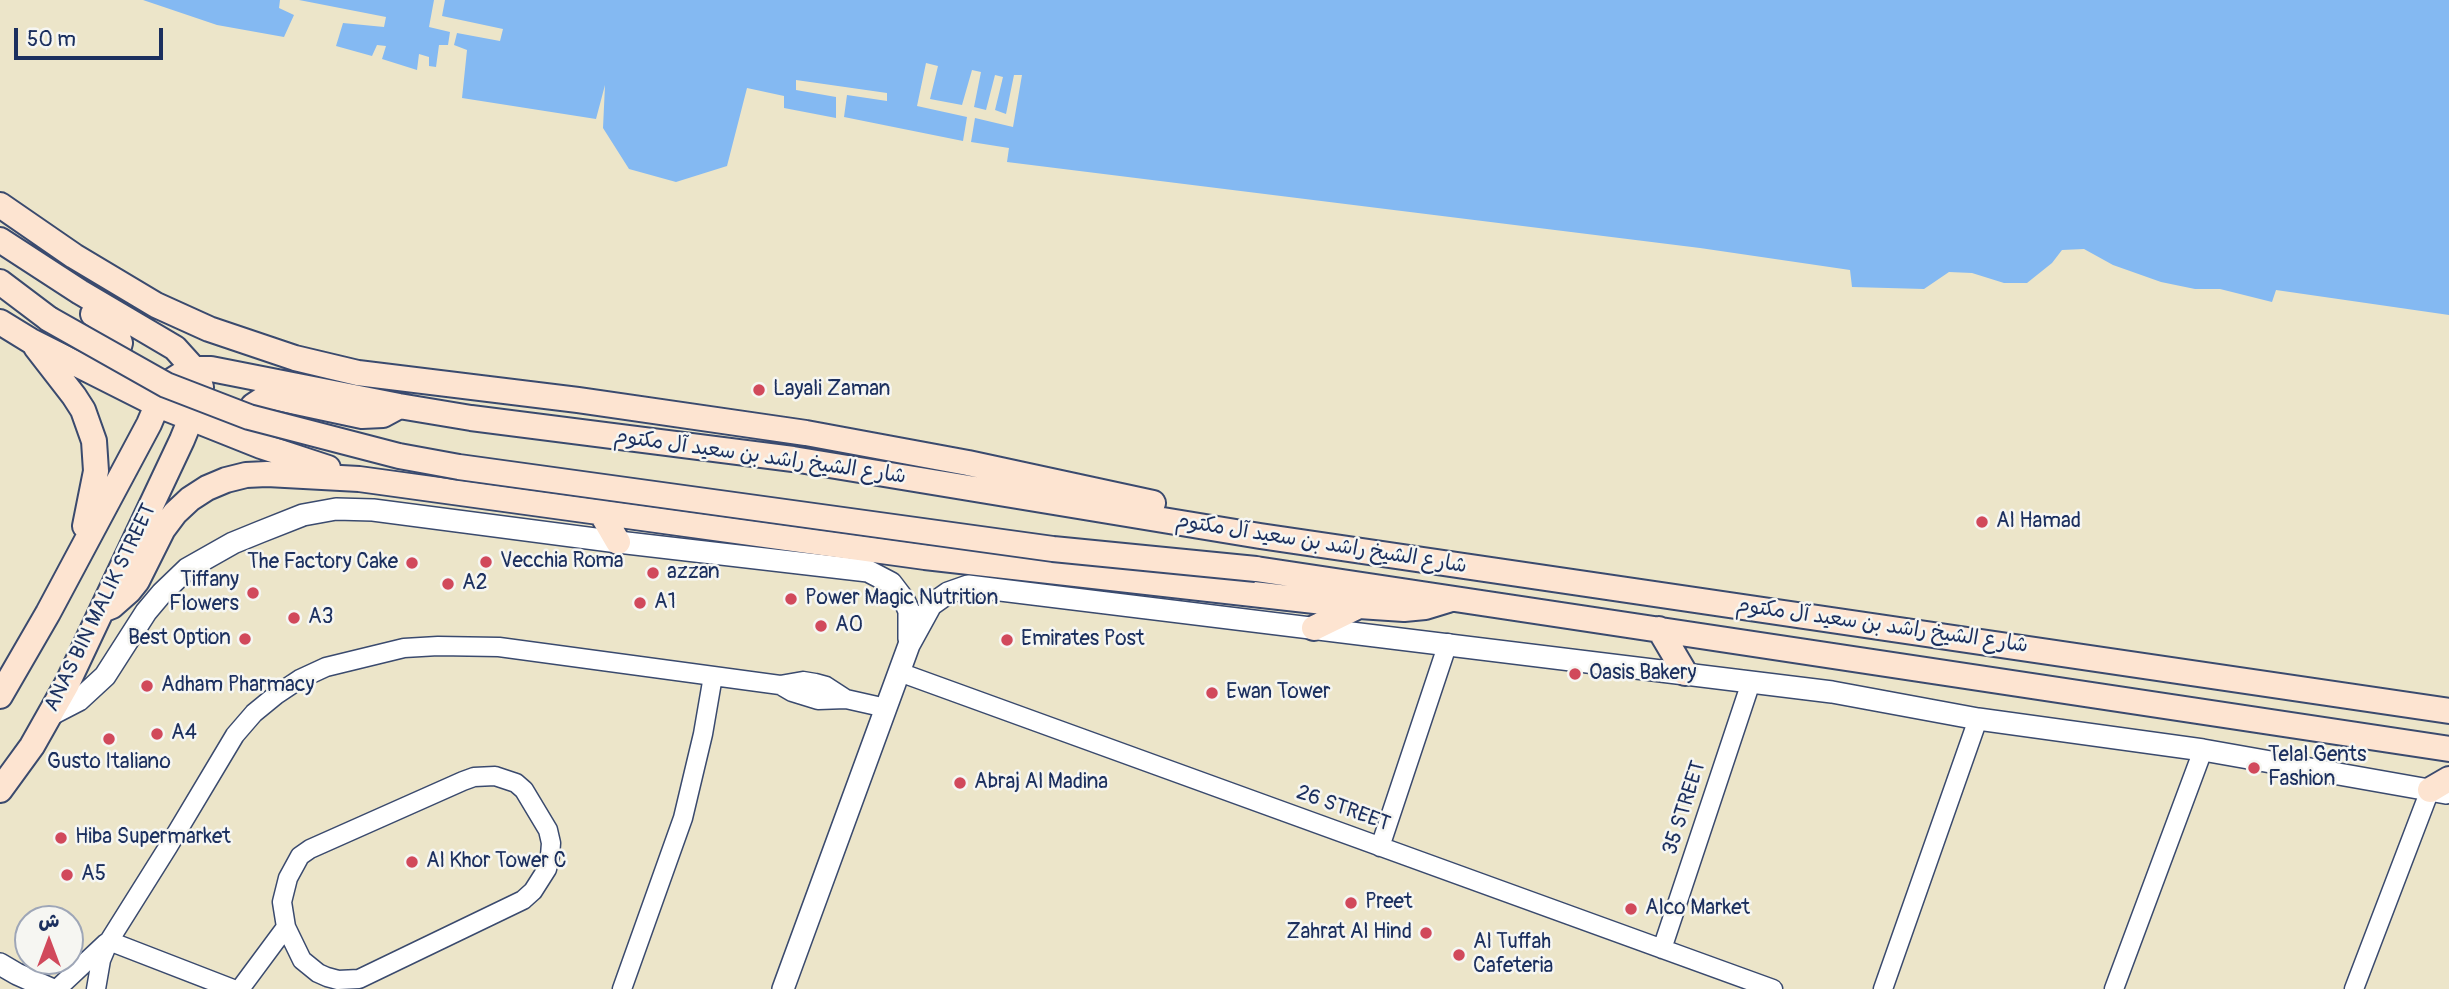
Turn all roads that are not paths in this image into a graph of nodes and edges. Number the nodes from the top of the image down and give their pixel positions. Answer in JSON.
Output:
{"nodes":[{"id":1,"x":0,"y":205,"type":"edge"},
{"id":2,"x":0,"y":240,"type":"edge"},
{"id":3,"x":0,"y":282,"type":"edge"},
{"id":4,"x":80,"y":292,"type":"junction"},
{"id":5,"x":0,"y":316,"type":"edge"},
{"id":6,"x":0,"y":322,"type":"edge"},
{"id":7,"x":31,"y":341,"type":"junction"},
{"id":8,"x":194,"y":369,"type":"junction"},
{"id":9,"x":158,"y":405,"type":"junction"},
{"id":10,"x":399,"y":406,"type":"junction"},
{"id":11,"x":191,"y":419,"type":"junction"},
{"id":12,"x":307,"y":461,"type":"junction"},
{"id":13,"x":359,"y":479,"type":"junction"},
{"id":14,"x":600,"y":511,"type":"junction"},
{"id":15,"x":1260,"y":536,"type":"junction"},
{"id":16,"x":618,"y":542,"type":"junction"},
{"id":17,"x":82,"y":550,"type":"junction"},
{"id":18,"x":1448,"y":600,"type":"junction"},
{"id":19,"x":1359,"y":606,"type":"junction"},
{"id":20,"x":102,"y":610,"type":"junction"},
{"id":21,"x":1314,"y":628,"type":"junction"},
{"id":22,"x":1659,"y":629,"type":"junction"},
{"id":23,"x":1448,"y":643,"type":"junction"},
{"id":24,"x":909,"y":645,"type":"junction"},
{"id":25,"x":899,"y":671,"type":"junction"},
{"id":26,"x":1685,"y":673,"type":"junction"},
{"id":27,"x":713,"y":676,"type":"junction"},
{"id":28,"x":1751,"y":682,"type":"junction"},
{"id":29,"x":0,"y":696,"type":"edge"},
{"id":30,"x":886,"y":708,"type":"junction"},
{"id":31,"x":2449,"y":711,"type":"edge"},
{"id":32,"x":50,"y":715,"type":"junction"},
{"id":33,"x":1978,"y":719,"type":"junction"},
{"id":34,"x":2449,"y":749,"type":"edge"},
{"id":35,"x":2203,"y":750,"type":"junction"},
{"id":36,"x":2442,"y":787,"type":"edge"},
{"id":37,"x":0,"y":790,"type":"edge"},
{"id":38,"x":1380,"y":846,"type":"junction"},
{"id":39,"x":286,"y":927,"type":"junction"},
{"id":40,"x":108,"y":941,"type":"junction"},
{"id":41,"x":1662,"y":949,"type":"junction"},
{"id":42,"x":6,"y":971,"type":"edge"},
{"id":43,"x":51,"y":989,"type":"edge"},
{"id":44,"x":57,"y":989,"type":"edge"},
{"id":45,"x":96,"y":989,"type":"edge"},
{"id":46,"x":233,"y":989,"type":"edge"},
{"id":47,"x":240,"y":989,"type":"edge"},
{"id":48,"x":622,"y":989,"type":"edge"},
{"id":49,"x":783,"y":989,"type":"edge"},
{"id":50,"x":1773,"y":989,"type":"edge"},
{"id":51,"x":1883,"y":989,"type":"edge"},
{"id":52,"x":2114,"y":989,"type":"edge"},
{"id":53,"x":2354,"y":989,"type":"edge"}],
"edges":[{"from":1,"to":15,"type":"main road"},
{"from":2,"to":4,"type":"main road"},
{"from":3,"to":18,"type":"main road","name":"شارع الشيخ راشد بن سعيد آل مكتوم","bridge":true},
{"from":4,"to":5,"type":"main road"},
{"from":4,"to":8,"type":"main road"},
{"from":6,"to":7,"type":"main road"},
{"from":7,"to":9,"type":"main road"},
{"from":7,"to":17,"type":"main road"},
{"from":8,"to":9,"type":"main road"},
{"from":8,"to":10,"type":"main road","name":"شارع الشيخ راشد بن سعيد آل مكتوم"},
{"from":8,"to":11,"type":"main road"},
{"from":9,"to":11,"type":"main road"},
{"from":9,"to":17,"type":"main road","name":"ANAS BIN MALIK STREET"},
{"from":10,"to":12,"type":"main road"},
{"from":10,"to":15,"type":"main road","name":"شارع الشيخ راشد بن سعيد آل مكتوم"},
{"from":11,"to":12,"type":"main road"},
{"from":11,"to":20,"type":"main road","name":"ANAS BIN MALIK STREET"},
{"from":12,"to":13,"type":"main road"},
{"from":13,"to":14,"type":"main road"},
{"from":13,"to":20,"type":"main road"},
{"from":14,"to":16,"type":"main road"},
{"from":14,"to":19,"type":"main road"},
{"from":15,"to":31,"type":"main road","name":"شارع الشيخ راشد بن سعيد آل مكتوم"},
{"from":16,"to":24,"type":"street"},
{"from":16,"to":32,"type":"street"},
{"from":17,"to":29,"type":"main road","name":"ANAS BIN MALIK STREET"},
{"from":18,"to":19,"type":"main road"},
{"from":18,"to":22,"type":"main road","name":"شارع الشيخ راشد بن سعيد آل مكتوم"},
{"from":19,"to":21,"type":"main road"},
{"from":20,"to":32,"type":"main road","name":"ANAS BIN MALIK STREET"},
{"from":21,"to":23,"type":"street"},
{"from":21,"to":24,"type":"street"},
{"from":22,"to":26,"type":"main road"},
{"from":22,"to":34,"type":"main road","name":"شارع الشيخ راشد بن سعيد آل مكتوم"},
{"from":23,"to":26,"type":"street"},
{"from":23,"to":38,"type":"street"},
{"from":24,"to":25,"type":"street"},
{"from":25,"to":30,"type":"street"},
{"from":25,"to":38,"type":"street","name":"26 STREET"},
{"from":26,"to":28,"type":"street"},
{"from":27,"to":30,"type":"street"},
{"from":27,"to":40,"type":"street"},
{"from":27,"to":48,"type":"street"},
{"from":28,"to":33,"type":"street"},
{"from":28,"to":41,"type":"street","name":"35 STREET"},
{"from":30,"to":49,"type":"street"},
{"from":32,"to":37,"type":"main road","name":"ANAS BIN MALIK STREET"},
{"from":33,"to":35,"type":"street"},
{"from":33,"to":51,"type":"street"},
{"from":35,"to":36,"type":"street"},
{"from":35,"to":52,"type":"street"},
{"from":36,"to":53,"type":"street"},
{"from":38,"to":41,"type":"street","name":"26 STREET"},
{"from":39,"to":39,"type":"street"},
{"from":39,"to":47,"type":"street"},
{"from":40,"to":44,"type":"street"},
{"from":40,"to":45,"type":"street"},
{"from":40,"to":46,"type":"street"},
{"from":41,"to":50,"type":"street","name":"26 STREET"},
{"from":42,"to":43,"type":"street"}]}
